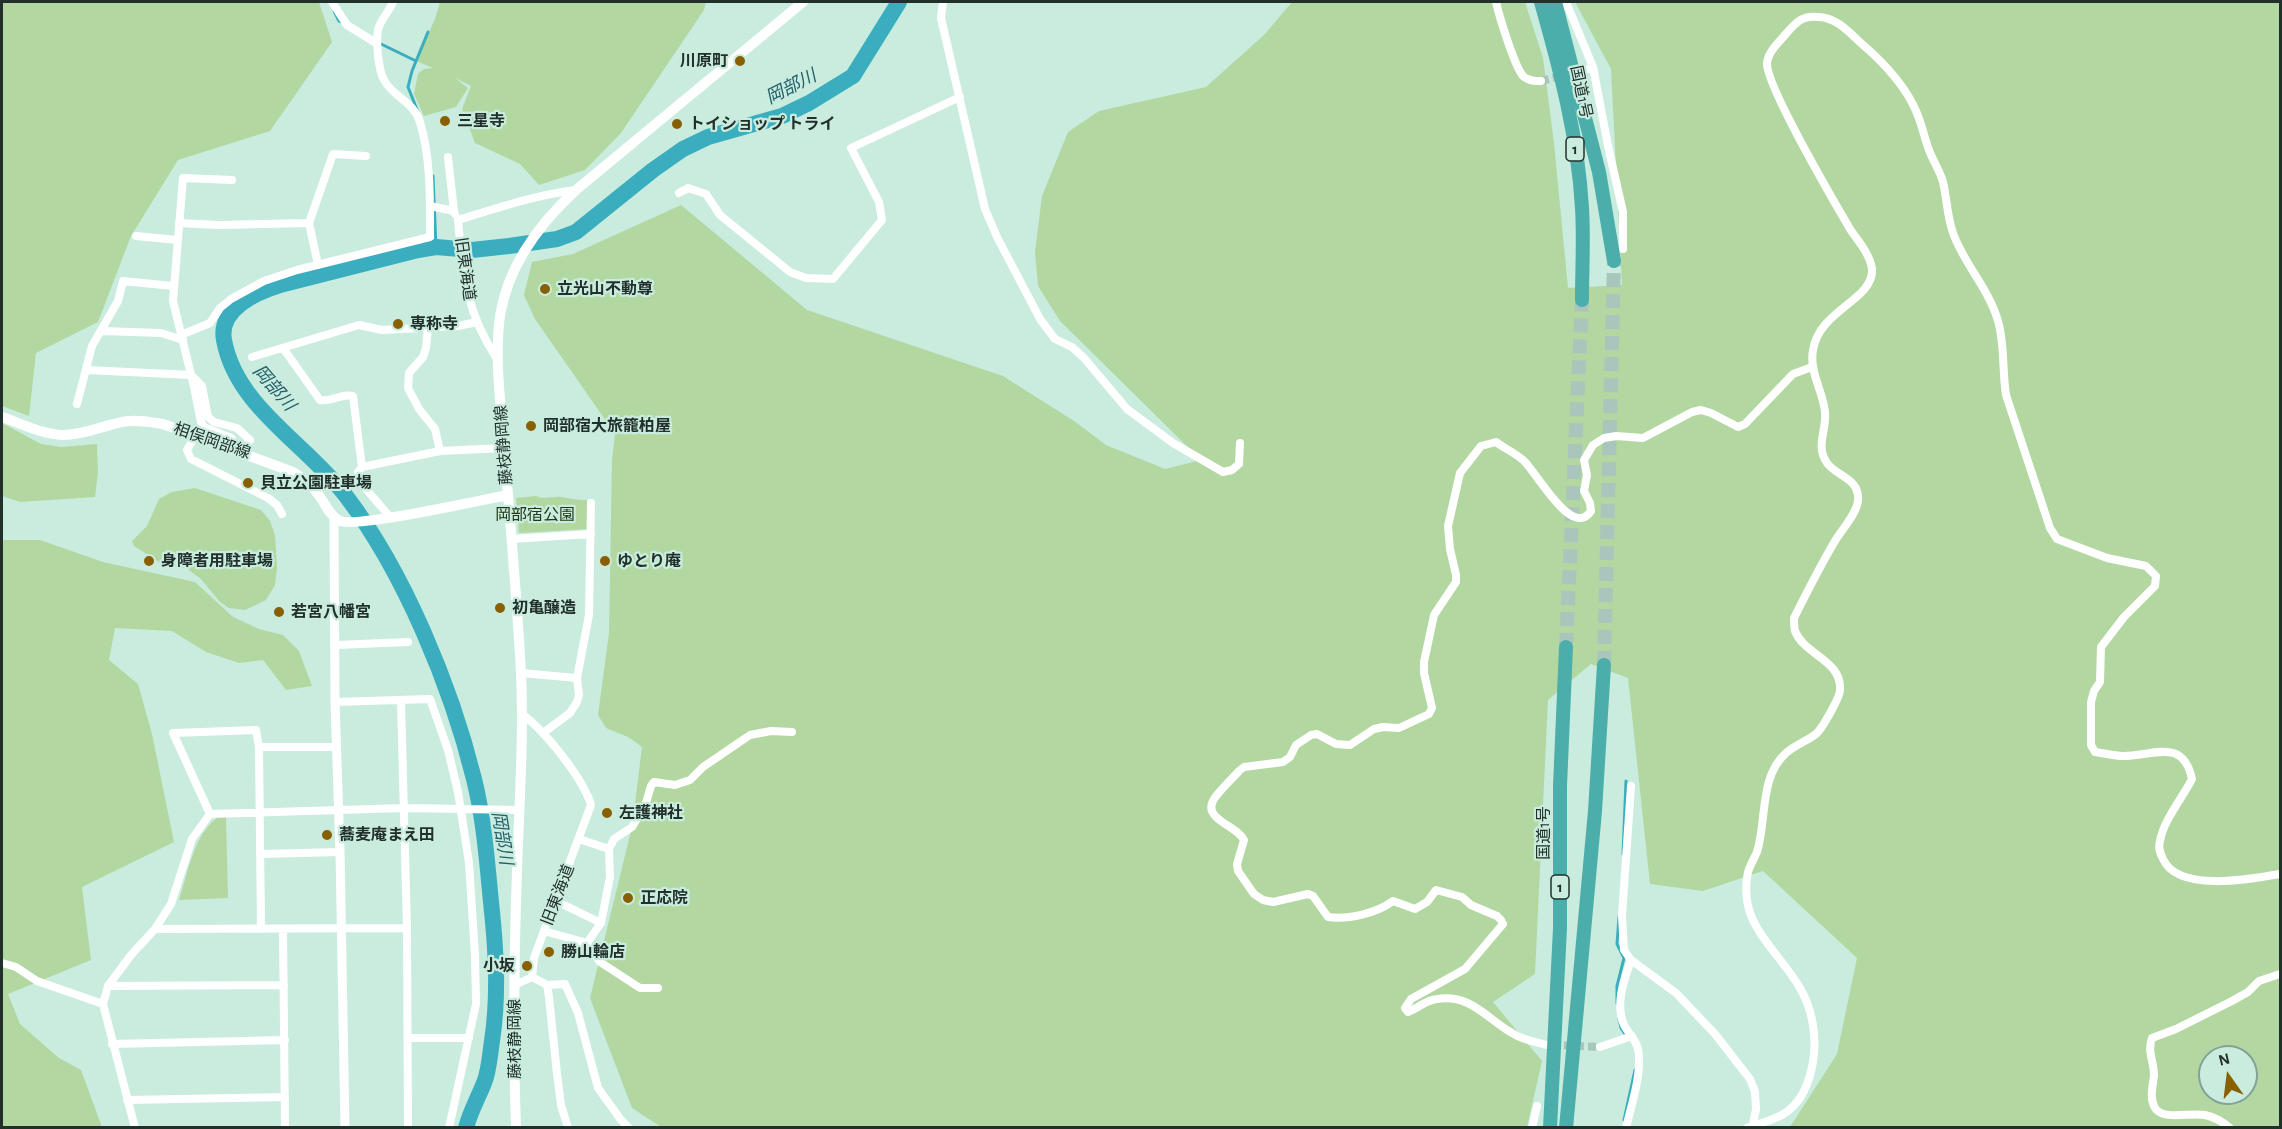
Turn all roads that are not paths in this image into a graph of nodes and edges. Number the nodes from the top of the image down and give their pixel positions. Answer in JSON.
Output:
{"nodes":[{"id":1,"x":332,"y":2,"type":"edge"},
{"id":2,"x":393,"y":2,"type":"edge"},
{"id":3,"x":802,"y":2,"type":"edge"},
{"id":4,"x":943,"y":2,"type":"edge"},
{"id":5,"x":1496,"y":2,"type":"edge"},
{"id":6,"x":1541,"y":2,"type":"edge"},
{"id":7,"x":1555,"y":2,"type":"edge"},
{"id":8,"x":1566,"y":2,"type":"edge"},
{"id":9,"x":376,"y":43,"type":"junction"},
{"id":10,"x":1593,"y":67,"type":"junction"},
{"id":11,"x":1584,"y":70,"type":"dead end"},
{"id":12,"x":1541,"y":81,"type":"dead end"},
{"id":13,"x":960,"y":97,"type":"junction"},
{"id":14,"x":366,"y":156,"type":"dead end"},
{"id":15,"x":448,"y":157,"type":"dead end"},
{"id":16,"x":232,"y":180,"type":"dead end"},
{"id":17,"x":576,"y":190,"type":"junction"},
{"id":18,"x":680,"y":193,"type":"dead end"},
{"id":19,"x":430,"y":206,"type":"junction"},
{"id":20,"x":454,"y":211,"type":"junction"},
{"id":21,"x":458,"y":220,"type":"junction"},
{"id":22,"x":179,"y":223,"type":"junction"},
{"id":23,"x":309,"y":223,"type":"junction"},
{"id":24,"x":136,"y":236,"type":"dead end"},
{"id":25,"x":177,"y":240,"type":"junction"},
{"id":26,"x":1623,"y":249,"type":"dead end"},
{"id":27,"x":1614,"y":261,"type":"tunnel mouth"},
{"id":28,"x":318,"y":265,"type":"junction"},
{"id":29,"x":173,"y":286,"type":"junction"},
{"id":30,"x":1582,"y":300,"type":"tunnel mouth"},
{"id":31,"x":477,"y":322,"type":"junction"},
{"id":32,"x":428,"y":328,"type":"junction"},
{"id":33,"x":102,"y":331,"type":"junction"},
{"id":34,"x":182,"y":337,"type":"junction"},
{"id":35,"x":283,"y":348,"type":"junction"},
{"id":36,"x":252,"y":357,"type":"dead end"},
{"id":37,"x":497,"y":359,"type":"junction"},
{"id":38,"x":1812,"y":367,"type":"junction"},
{"id":39,"x":87,"y":370,"type":"junction"},
{"id":40,"x":191,"y":375,"type":"junction"},
{"id":41,"x":77,"y":404,"type":"dead end"},
{"id":42,"x":2,"y":417,"type":"edge"},
{"id":43,"x":195,"y":436,"type":"junction"},
{"id":44,"x":250,"y":440,"type":"dead end"},
{"id":45,"x":1240,"y":443,"type":"dead end"},
{"id":46,"x":504,"y":448,"type":"junction"},
{"id":47,"x":240,"y":451,"type":"junction"},
{"id":48,"x":440,"y":451,"type":"junction"},
{"id":49,"x":362,"y":467,"type":"junction"},
{"id":50,"x":508,"y":495,"type":"junction"},
{"id":51,"x":591,"y":503,"type":"dead end"},
{"id":52,"x":282,"y":514,"type":"dead end"},
{"id":53,"x":390,"y":517,"type":"junction"},
{"id":54,"x":334,"y":518,"type":"junction"},
{"id":55,"x":591,"y":534,"type":"junction"},
{"id":56,"x":512,"y":539,"type":"junction"},
{"id":57,"x":408,"y":642,"type":"dead end"},
{"id":58,"x":336,"y":645,"type":"junction"},
{"id":59,"x":1566,"y":647,"type":"tunnel mouth"},
{"id":60,"x":1604,"y":664,"type":"tunnel mouth"},
{"id":61,"x":520,"y":673,"type":"junction"},
{"id":62,"x":577,"y":678,"type":"junction"},
{"id":63,"x":401,"y":701,"type":"junction"},
{"id":64,"x":335,"y":702,"type":"junction"},
{"id":65,"x":522,"y":714,"type":"junction"},
{"id":66,"x":792,"y":732,"type":"dead end"},
{"id":67,"x":543,"y":733,"type":"junction"},
{"id":68,"x":259,"y":747,"type":"junction"},
{"id":69,"x":337,"y":747,"type":"junction"},
{"id":70,"x":1630,"y":786,"type":"dead end"},
{"id":71,"x":404,"y":808,"type":"junction"},
{"id":72,"x":459,"y":808,"type":"junction"},
{"id":73,"x":339,"y":810,"type":"junction"},
{"id":74,"x":519,"y":810,"type":"junction"},
{"id":75,"x":258,"y":812,"type":"junction"},
{"id":76,"x":210,"y":814,"type":"junction"},
{"id":77,"x":579,"y":839,"type":"junction"},
{"id":78,"x":609,"y":849,"type":"junction"},
{"id":79,"x":340,"y":852,"type":"junction"},
{"id":80,"x":260,"y":855,"type":"junction"},
{"id":81,"x":2280,"y":874,"type":"edge"},
{"id":82,"x":556,"y":901,"type":"junction"},
{"id":83,"x":601,"y":923,"type":"junction"},
{"id":84,"x":341,"y":928,"type":"junction"},
{"id":85,"x":407,"y":928,"type":"junction"},
{"id":86,"x":155,"y":929,"type":"junction"},
{"id":87,"x":261,"y":929,"type":"junction"},
{"id":88,"x":283,"y":929,"type":"junction"},
{"id":89,"x":544,"y":931,"type":"junction"},
{"id":90,"x":587,"y":943,"type":"junction"},
{"id":91,"x":1630,"y":960,"type":"junction"},
{"id":92,"x":2,"y":963,"type":"edge"},
{"id":93,"x":2280,"y":974,"type":"edge"},
{"id":94,"x":532,"y":976,"type":"junction"},
{"id":95,"x":284,"y":985,"type":"junction"},
{"id":96,"x":515,"y":985,"type":"junction"},
{"id":97,"x":547,"y":985,"type":"junction"},
{"id":98,"x":108,"y":986,"type":"junction"},
{"id":99,"x":658,"y":988,"type":"dead end"},
{"id":100,"x":103,"y":1004,"type":"junction"},
{"id":101,"x":1632,"y":1036,"type":"junction"},
{"id":102,"x":408,"y":1038,"type":"junction"},
{"id":103,"x":469,"y":1038,"type":"junction"},
{"id":104,"x":285,"y":1040,"type":"junction"},
{"id":105,"x":112,"y":1044,"type":"junction"},
{"id":106,"x":1548,"y":1045,"type":"tunnel mouth"},
{"id":107,"x":1600,"y":1047,"type":"tunnel mouth"},
{"id":108,"x":285,"y":1097,"type":"junction"},
{"id":109,"x":127,"y":1100,"type":"junction"},
{"id":110,"x":1537,"y":1106,"type":"dead end"},
{"id":111,"x":1750,"y":1126,"type":"edge"},
{"id":112,"x":135,"y":1128,"type":"edge"},
{"id":113,"x":285,"y":1128,"type":"edge"},
{"id":114,"x":345,"y":1128,"type":"edge"},
{"id":115,"x":408,"y":1128,"type":"edge"},
{"id":116,"x":448,"y":1128,"type":"edge"},
{"id":117,"x":516,"y":1128,"type":"edge"},
{"id":118,"x":568,"y":1128,"type":"edge"},
{"id":119,"x":629,"y":1128,"type":"edge"},
{"id":120,"x":1532,"y":1128,"type":"edge"},
{"id":121,"x":1550,"y":1128,"type":"edge"},
{"id":122,"x":1566,"y":1128,"type":"edge"},
{"id":123,"x":1626,"y":1128,"type":"edge"},
{"id":124,"x":2230,"y":1128,"type":"edge"}],
"edges":[{"from":1,"to":9,"type":"street"},
{"from":2,"to":9,"type":"street"},
{"from":3,"to":17,"type":"main road","name":"藤枝静岡線"},
{"from":4,"to":13,"type":"street"},
{"from":5,"to":12,"type":"street"},
{"from":6,"to":30,"type":"highway","name":"国道1号","number":"1"},
{"from":7,"to":27,"type":"highway","name":"国道1号","number":"1"},
{"from":8,"to":10,"type":"street"},
{"from":9,"to":19,"type":"street"},
{"from":10,"to":11,"type":"street"},
{"from":10,"to":26,"type":"street"},
{"from":13,"to":18,"type":"street"},
{"from":13,"to":45,"type":"street"},
{"from":14,"to":23,"type":"street"},
{"from":15,"to":20,"type":"street"},
{"from":16,"to":22,"type":"street"},
{"from":17,"to":21,"type":"street","name":"旧東海道"},
{"from":17,"to":37,"type":"main road","name":"藤枝静岡線"},
{"from":19,"to":20,"type":"street"},
{"from":19,"to":28,"type":"street"},
{"from":20,"to":21,"type":"street"},
{"from":21,"to":31,"type":"street","name":"旧東海道"},
{"from":22,"to":23,"type":"street"},
{"from":22,"to":25,"type":"street"},
{"from":23,"to":28,"type":"street"},
{"from":24,"to":25,"type":"street"},
{"from":25,"to":29,"type":"street"},
{"from":28,"to":34,"type":"street"},
{"from":29,"to":33,"type":"street"},
{"from":29,"to":34,"type":"street"},
{"from":31,"to":32,"type":"street"},
{"from":31,"to":37,"type":"street","name":"旧東海道"},
{"from":32,"to":35,"type":"street"},
{"from":32,"to":48,"type":"street"},
{"from":33,"to":34,"type":"street"},
{"from":33,"to":39,"type":"street"},
{"from":34,"to":40,"type":"street"},
{"from":35,"to":36,"type":"street"},
{"from":35,"to":49,"type":"street"},
{"from":37,"to":46,"type":"main road","name":"藤枝静岡線"},
{"from":38,"to":81,"type":"street"},
{"from":38,"to":106,"type":"street"},
{"from":38,"to":111,"type":"street"},
{"from":39,"to":40,"type":"street"},
{"from":39,"to":41,"type":"street"},
{"from":40,"to":44,"type":"street"},
{"from":40,"to":47,"type":"street"},
{"from":42,"to":43,"type":"main road","name":"相俣岡部線"},
{"from":43,"to":47,"type":"main road","name":"相俣岡部線"},
{"from":43,"to":52,"type":"street"},
{"from":46,"to":48,"type":"street"},
{"from":46,"to":50,"type":"main road","name":"藤枝静岡線"},
{"from":47,"to":54,"type":"main road","name":"相俣岡部線"},
{"from":48,"to":49,"type":"street"},
{"from":49,"to":53,"type":"street"},
{"from":50,"to":53,"type":"main road"},
{"from":50,"to":56,"type":"main road","name":"藤枝静岡線"},
{"from":51,"to":55,"type":"street"},
{"from":53,"to":54,"type":"main road"},
{"from":54,"to":58,"type":"street"},
{"from":55,"to":56,"type":"street"},
{"from":55,"to":62,"type":"street"},
{"from":56,"to":61,"type":"main road","name":"藤枝静岡線"},
{"from":57,"to":58,"type":"street"},
{"from":58,"to":64,"type":"street"},
{"from":59,"to":121,"type":"highway","name":"国道1号","number":"1"},
{"from":60,"to":122,"type":"highway","number":"1"},
{"from":61,"to":62,"type":"street"},
{"from":61,"to":65,"type":"main road","name":"藤枝静岡線"},
{"from":62,"to":67,"type":"street"},
{"from":63,"to":64,"type":"street"},
{"from":63,"to":71,"type":"street"},
{"from":63,"to":72,"type":"street"},
{"from":64,"to":69,"type":"street"},
{"from":65,"to":67,"type":"street","name":"旧東海道"},
{"from":65,"to":74,"type":"main road","name":"藤枝静岡線"},
{"from":66,"to":78,"type":"street"},
{"from":67,"to":77,"type":"street","name":"旧東海道"},
{"from":68,"to":69,"type":"street"},
{"from":68,"to":75,"type":"street"},
{"from":68,"to":76,"type":"street"},
{"from":69,"to":73,"type":"street"},
{"from":70,"to":91,"type":"street"},
{"from":71,"to":72,"type":"street"},
{"from":71,"to":73,"type":"street"},
{"from":71,"to":85,"type":"street"},
{"from":72,"to":74,"type":"street"},
{"from":72,"to":103,"type":"street"},
{"from":73,"to":75,"type":"street"},
{"from":73,"to":79,"type":"street"},
{"from":74,"to":96,"type":"main road","name":"藤枝静岡線"},
{"from":75,"to":76,"type":"street"},
{"from":75,"to":80,"type":"street"},
{"from":76,"to":86,"type":"street"},
{"from":77,"to":78,"type":"street"},
{"from":77,"to":82,"type":"street","name":"旧東海道"},
{"from":78,"to":83,"type":"street"},
{"from":79,"to":80,"type":"street"},
{"from":79,"to":84,"type":"street"},
{"from":80,"to":87,"type":"street"},
{"from":82,"to":83,"type":"street"},
{"from":82,"to":89,"type":"street","name":"旧東海道"},
{"from":83,"to":90,"type":"street"},
{"from":84,"to":85,"type":"street"},
{"from":84,"to":88,"type":"street"},
{"from":84,"to":114,"type":"street"},
{"from":85,"to":102,"type":"street"},
{"from":86,"to":87,"type":"street"},
{"from":86,"to":98,"type":"street"},
{"from":87,"to":88,"type":"street"},
{"from":88,"to":95,"type":"street"},
{"from":89,"to":90,"type":"street"},
{"from":89,"to":94,"type":"street","name":"旧東海道"},
{"from":90,"to":99,"type":"street"},
{"from":91,"to":101,"type":"street"},
{"from":91,"to":111,"type":"street"},
{"from":92,"to":100,"type":"street"},
{"from":93,"to":124,"type":"street"},
{"from":94,"to":96,"type":"street"},
{"from":94,"to":97,"type":"street"},
{"from":95,"to":98,"type":"street"},
{"from":95,"to":104,"type":"street"},
{"from":96,"to":117,"type":"main road","name":"藤枝静岡線"},
{"from":97,"to":118,"type":"street"},
{"from":97,"to":119,"type":"street"},
{"from":98,"to":100,"type":"street"},
{"from":100,"to":105,"type":"street"},
{"from":101,"to":107,"type":"street"},
{"from":101,"to":123,"type":"street"},
{"from":102,"to":103,"type":"street"},
{"from":102,"to":115,"type":"street"},
{"from":103,"to":116,"type":"street"},
{"from":104,"to":105,"type":"street"},
{"from":104,"to":108,"type":"street"},
{"from":105,"to":109,"type":"street"},
{"from":108,"to":109,"type":"street"},
{"from":108,"to":113,"type":"street"},
{"from":109,"to":112,"type":"street"},
{"from":110,"to":120,"type":"street"}]}
